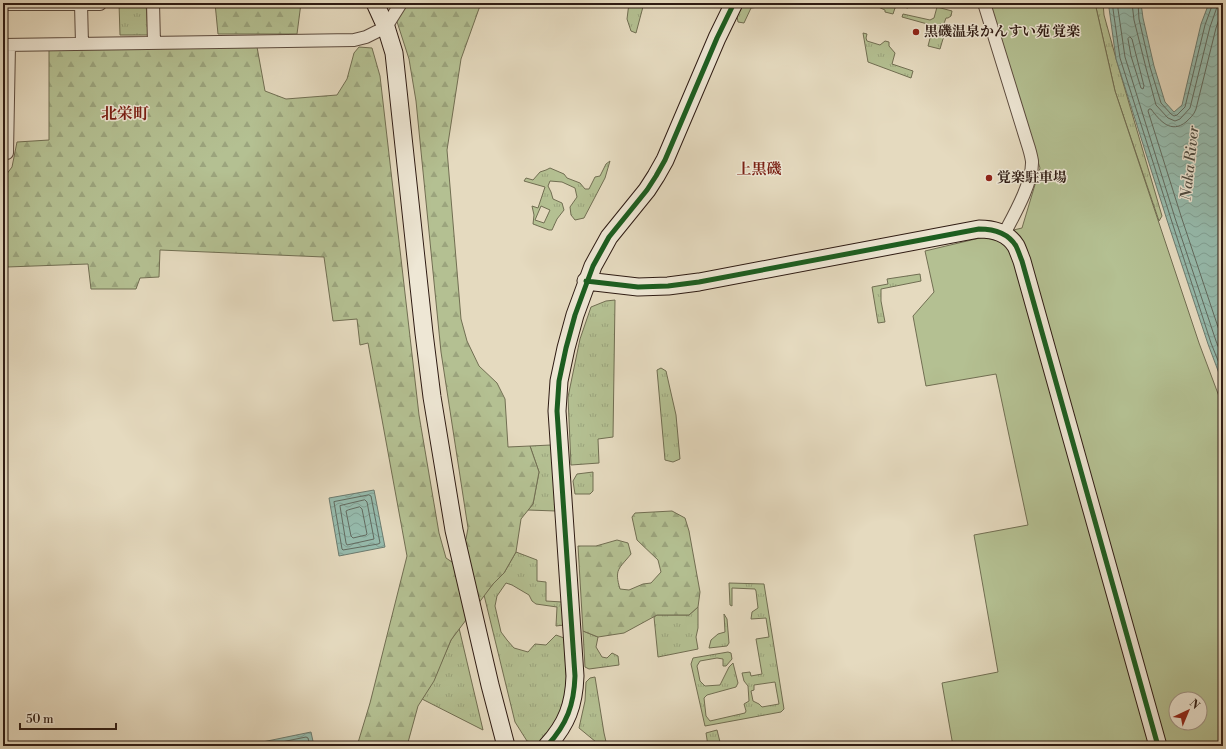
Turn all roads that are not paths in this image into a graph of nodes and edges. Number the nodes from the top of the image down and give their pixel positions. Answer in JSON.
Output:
{"nodes":[{"id":1,"x":153,"y":3,"type":"edge"},
{"id":2,"x":375,"y":3,"type":"edge"},
{"id":3,"x":401,"y":3,"type":"edge"},
{"id":4,"x":734,"y":3,"type":"edge"},
{"id":5,"x":984,"y":3,"type":"edge"},
{"id":6,"x":3,"y":4,"type":"edge"},
{"id":7,"x":81,"y":4,"type":"junction"},
{"id":8,"x":100,"y":4,"type":"edge"},
{"id":9,"x":386,"y":27,"type":"junction"},
{"id":10,"x":154,"y":43,"type":"junction"},
{"id":11,"x":82,"y":44,"type":"junction"},
{"id":12,"x":6,"y":45,"type":"edge"},
{"id":13,"x":7,"y":153,"type":"dead end"},
{"id":14,"x":1004,"y":234,"type":"junction"},
{"id":15,"x":586,"y":282,"type":"junction"},
{"id":16,"x":506,"y":746,"type":"edge"},
{"id":17,"x":547,"y":746,"type":"edge"},
{"id":18,"x":1158,"y":746,"type":"edge"}],
"edges":[{"from":1,"to":10,"type":"street"},
{"from":2,"to":9,"type":"street"},
{"from":3,"to":9,"type":"street"},
{"from":4,"to":15,"type":"street"},
{"from":5,"to":14,"type":"street"},
{"from":6,"to":7,"type":"street"},
{"from":7,"to":8,"type":"street"},
{"from":7,"to":11,"type":"street"},
{"from":9,"to":10,"type":"street"},
{"from":9,"to":16,"type":"street"},
{"from":10,"to":11,"type":"street"},
{"from":11,"to":12,"type":"street"},
{"from":12,"to":13,"type":"street"},
{"from":14,"to":15,"type":"street"},
{"from":14,"to":18,"type":"street"},
{"from":15,"to":17,"type":"street"}]}
